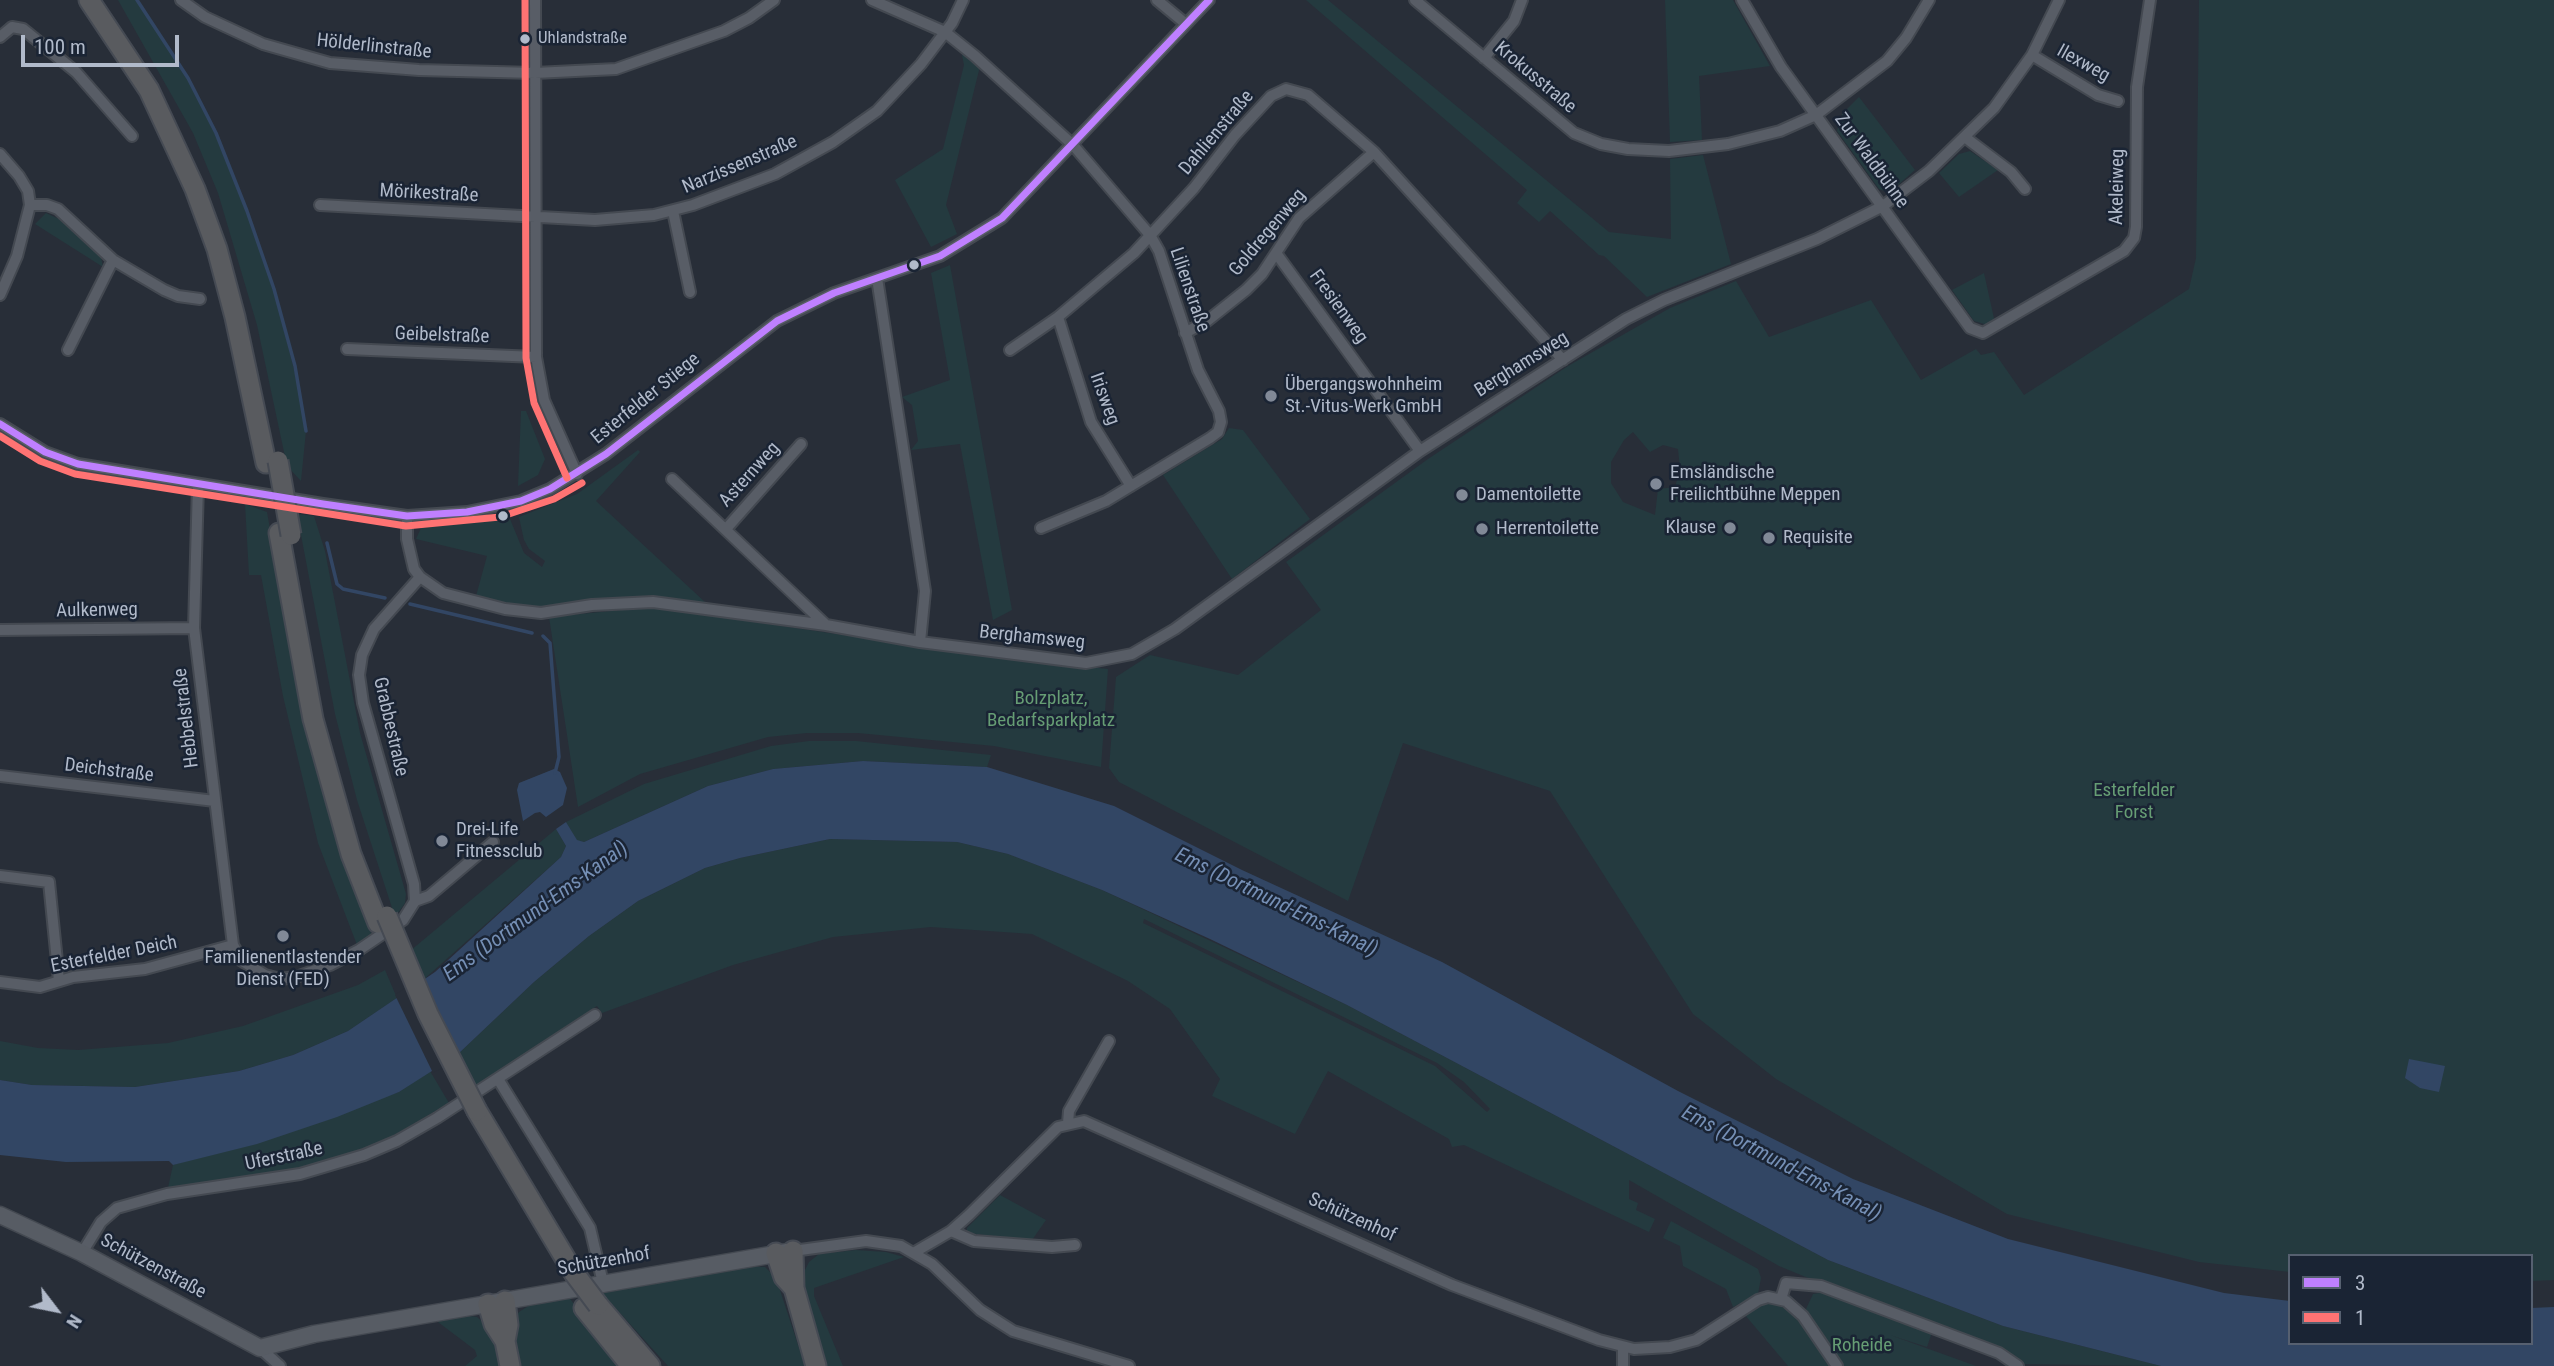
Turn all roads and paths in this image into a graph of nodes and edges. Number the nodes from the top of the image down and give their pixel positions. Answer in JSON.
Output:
{"nodes":[{"id":1,"x":89,"y":0,"type":"edge"},
{"id":2,"x":103,"y":0,"type":"edge"},
{"id":3,"x":181,"y":0,"type":"edge"},
{"id":4,"x":535,"y":0,"type":"edge"},
{"id":5,"x":774,"y":0,"type":"edge"},
{"id":6,"x":872,"y":0,"type":"edge"},
{"id":7,"x":963,"y":0,"type":"edge"},
{"id":8,"x":1157,"y":0,"type":"edge"},
{"id":9,"x":1209,"y":0,"type":"edge"},
{"id":10,"x":1415,"y":0,"type":"edge"},
{"id":11,"x":1522,"y":0,"type":"edge"},
{"id":12,"x":1741,"y":0,"type":"edge"},
{"id":13,"x":1929,"y":0,"type":"edge"},
{"id":14,"x":2059,"y":0,"type":"edge"},
{"id":15,"x":2150,"y":0,"type":"edge"},
{"id":16,"x":1186,"y":24,"type":"junction"},
{"id":17,"x":945,"y":32,"type":"junction"},
{"id":18,"x":0,"y":37,"type":"edge"},
{"id":19,"x":2032,"y":55,"type":"junction"},
{"id":20,"x":1484,"y":58,"type":"junction"},
{"id":21,"x":535,"y":73,"type":"junction"},
{"id":22,"x":2118,"y":101,"type":"dead end"},
{"id":23,"x":1816,"y":115,"type":"junction"},
{"id":24,"x":132,"y":136,"type":"dead end"},
{"id":25,"x":1966,"y":138,"type":"junction"},
{"id":26,"x":1073,"y":145,"type":"junction"},
{"id":27,"x":1374,"y":152,"type":"junction"},
{"id":28,"x":0,"y":154,"type":"edge"},
{"id":29,"x":2025,"y":189,"type":"dead end"},
{"id":30,"x":30,"y":205,"type":"junction"},
{"id":31,"x":320,"y":205,"type":"dead end"},
{"id":32,"x":1883,"y":206,"type":"junction"},
{"id":33,"x":673,"y":211,"type":"junction"},
{"id":34,"x":537,"y":218,"type":"junction"},
{"id":35,"x":1150,"y":235,"type":"junction"},
{"id":36,"x":1276,"y":253,"type":"junction"},
{"id":37,"x":113,"y":260,"type":"junction"},
{"id":38,"x":877,"y":278,"type":"junction"},
{"id":39,"x":690,"y":292,"type":"dead end"},
{"id":40,"x":0,"y":295,"type":"edge"},
{"id":41,"x":200,"y":299,"type":"dead end"},
{"id":42,"x":1058,"y":317,"type":"junction"},
{"id":43,"x":1185,"y":332,"type":"junction"},
{"id":44,"x":1983,"y":333,"type":"joint"},
{"id":45,"x":347,"y":349,"type":"dead end"},
{"id":46,"x":68,"y":350,"type":"dead end"},
{"id":47,"x":1010,"y":350,"type":"dead end"},
{"id":48,"x":536,"y":357,"type":"junction"},
{"id":49,"x":1563,"y":360,"type":"junction"},
{"id":50,"x":0,"y":424,"type":"edge"},
{"id":51,"x":801,"y":444,"type":"dead end"},
{"id":52,"x":1420,"y":451,"type":"junction"},
{"id":53,"x":272,"y":462,"type":"junction"},
{"id":54,"x":577,"y":474,"type":"junction"},
{"id":55,"x":672,"y":479,"type":"dead end"},
{"id":56,"x":198,"y":485,"type":"junction"},
{"id":57,"x":1131,"y":486,"type":"junction"},
{"id":58,"x":407,"y":516,"type":"junction"},
{"id":59,"x":1041,"y":528,"type":"dead end"},
{"id":60,"x":726,"y":529,"type":"junction"},
{"id":61,"x":420,"y":578,"type":"junction"},
{"id":62,"x":827,"y":625,"type":"junction"},
{"id":63,"x":194,"y":628,"type":"junction"},
{"id":64,"x":0,"y":630,"type":"edge"},
{"id":65,"x":920,"y":642,"type":"junction"},
{"id":66,"x":0,"y":776,"type":"edge"},
{"id":67,"x":215,"y":801,"type":"junction"},
{"id":68,"x":494,"y":842,"type":"dead end"},
{"id":69,"x":0,"y":876,"type":"edge"},
{"id":70,"x":415,"y":901,"type":"junction"},
{"id":71,"x":233,"y":945,"type":"junction"},
{"id":72,"x":60,"y":981,"type":"junction"},
{"id":73,"x":0,"y":982,"type":"edge"},
{"id":74,"x":595,"y":1015,"type":"dead end"},
{"id":75,"x":1109,"y":1041,"type":"dead end"},
{"id":76,"x":498,"y":1079,"type":"junction"},
{"id":77,"x":1068,"y":1123,"type":"junction"},
{"id":78,"x":0,"y":1215,"type":"edge"},
{"id":79,"x":951,"y":1231,"type":"junction"},
{"id":80,"x":1075,"y":1245,"type":"dead end"},
{"id":81,"x":784,"y":1252,"type":"junction"},
{"id":82,"x":915,"y":1252,"type":"junction"},
{"id":83,"x":82,"y":1253,"type":"junction"},
{"id":84,"x":603,"y":1283,"type":"junction"},
{"id":85,"x":1781,"y":1299,"type":"junction"},
{"id":86,"x":497,"y":1303,"type":"junction"},
{"id":87,"x":591,"y":1306,"type":"junction"},
{"id":88,"x":1623,"y":1348,"type":"junction"},
{"id":89,"x":260,"y":1349,"type":"junction"},
{"id":90,"x":280,"y":1366,"type":"edge"},
{"id":91,"x":510,"y":1366,"type":"edge"},
{"id":92,"x":631,"y":1366,"type":"edge"},
{"id":93,"x":650,"y":1366,"type":"edge"},
{"id":94,"x":816,"y":1366,"type":"edge"},
{"id":95,"x":1129,"y":1366,"type":"edge"},
{"id":96,"x":1623,"y":1366,"type":"edge"},
{"id":97,"x":1837,"y":1366,"type":"edge"},
{"id":98,"x":2018,"y":1366,"type":"edge"}],
"edges":[{"from":1,"to":53,"type":"highway"},
{"from":2,"to":53,"type":"highway"},
{"from":3,"to":21,"type":"street","name":"Hölderlinstraße"},
{"from":4,"to":21,"type":"street"},
{"from":5,"to":21,"type":"street","name":"Hölderlinstraße"},
{"from":6,"to":17,"type":"street","name":"Lilienstraße"},
{"from":7,"to":17,"type":"street","name":"Narzissenstraße"},
{"from":8,"to":16,"type":"street"},
{"from":9,"to":16,"type":"street","name":"Esterfelder Stiege"},
{"from":10,"to":20,"type":"street","name":"Krokusstraße"},
{"from":11,"to":20,"type":"street"},
{"from":12,"to":23,"type":"street","name":"Zur Waldbühne"},
{"from":13,"to":23,"type":"street","name":"Krokusstraße"},
{"from":14,"to":19,"type":"street","name":"Berghamsweg"},
{"from":15,"to":44,"type":"street","name":"Akeleiweg"},
{"from":16,"to":26,"type":"street","name":"Esterfelder Stiege"},
{"from":17,"to":26,"type":"street","name":"Lilienstraße"},
{"from":17,"to":33,"type":"street","name":"Narzissenstraße"},
{"from":18,"to":24,"type":"street"},
{"from":19,"to":22,"type":"street","name":"Ilexweg"},
{"from":19,"to":25,"type":"street","name":"Berghamsweg"},
{"from":20,"to":23,"type":"street","name":"Krokusstraße"},
{"from":21,"to":34,"type":"street"},
{"from":23,"to":32,"type":"street","name":"Zur Waldbühne"},
{"from":25,"to":29,"type":"street"},
{"from":25,"to":32,"type":"street","name":"Berghamsweg"},
{"from":26,"to":35,"type":"street","name":"Lilienstraße"},
{"from":26,"to":38,"type":"street","name":"Esterfelder Stiege"},
{"from":27,"to":35,"type":"street","name":"Dahlienstraße"},
{"from":27,"to":36,"type":"street","name":"Goldregenweg"},
{"from":27,"to":49,"type":"street","name":"Dahlienstraße"},
{"from":28,"to":30,"type":"street"},
{"from":30,"to":37,"type":"street"},
{"from":30,"to":40,"type":"street"},
{"from":31,"to":34,"type":"street","name":"Mörikestraße"},
{"from":32,"to":44,"type":"street","name":"Zur Waldbühne"},
{"from":32,"to":49,"type":"street","name":"Berghamsweg"},
{"from":33,"to":34,"type":"street","name":"Narzissenstraße"},
{"from":33,"to":39,"type":"street","name":"Narzissenstraße"},
{"from":34,"to":48,"type":"street"},
{"from":35,"to":42,"type":"street","name":"Dahlienstraße"},
{"from":35,"to":43,"type":"street","name":"Lilienstraße"},
{"from":36,"to":43,"type":"street","name":"Goldregenweg"},
{"from":36,"to":52,"type":"street","name":"Fresienweg"},
{"from":37,"to":41,"type":"street"},
{"from":37,"to":46,"type":"street"},
{"from":38,"to":54,"type":"street","name":"Esterfelder Stiege"},
{"from":38,"to":65,"type":"street"},
{"from":42,"to":47,"type":"street","name":"Dahlienstraße"},
{"from":42,"to":57,"type":"street","name":"Irisweg"},
{"from":43,"to":57,"type":"street","name":"Lilienstraße"},
{"from":45,"to":48,"type":"street","name":"Geibelstraße"},
{"from":48,"to":54,"type":"street"},
{"from":49,"to":52,"type":"street","name":"Berghamsweg"},
{"from":50,"to":56,"type":"street","name":"Esterfelder Stiege"},
{"from":51,"to":60,"type":"street","name":"Asternweg"},
{"from":52,"to":65,"type":"street","name":"Berghamsweg"},
{"from":53,"to":87,"type":"highway"},
{"from":54,"to":58,"type":"street","name":"Esterfelder Stiege"},
{"from":55,"to":60,"type":"street"},
{"from":56,"to":58,"type":"street","name":"Esterfelder Stiege"},
{"from":56,"to":63,"type":"street","name":"Hebbelstraße"},
{"from":57,"to":59,"type":"street","name":"Lilienstraße"},
{"from":58,"to":61,"type":"street"},
{"from":60,"to":62,"type":"street"},
{"from":61,"to":62,"type":"street","name":"Berghamsweg"},
{"from":61,"to":70,"type":"street","name":"Grabbestraße"},
{"from":62,"to":65,"type":"street","name":"Berghamsweg"},
{"from":63,"to":64,"type":"street","name":"Aulkenweg"},
{"from":63,"to":67,"type":"street","name":"Hebbelstraße"},
{"from":66,"to":67,"type":"street","name":"Deichstraße"},
{"from":67,"to":71,"type":"street","name":"Hebbelstraße"},
{"from":68,"to":70,"type":"street"},
{"from":69,"to":72,"type":"street"},
{"from":70,"to":71,"type":"street"},
{"from":71,"to":72,"type":"street","name":"Esterfelder Deich"},
{"from":72,"to":73,"type":"street","name":"Esterfelder Deich"},
{"from":74,"to":76,"type":"street","name":"Uferstraße"},
{"from":75,"to":77,"type":"street"},
{"from":76,"to":83,"type":"street","name":"Uferstraße"},
{"from":76,"to":84,"type":"street"},
{"from":77,"to":79,"type":"street"},
{"from":77,"to":88,"type":"street","name":"Schützenhof"},
{"from":78,"to":83,"type":"street","name":"Schützenstraße"},
{"from":79,"to":80,"type":"street"},
{"from":79,"to":82,"type":"street"},
{"from":81,"to":82,"type":"street","name":"Schützenhof"},
{"from":81,"to":84,"type":"street","name":"Schützenhof"},
{"from":81,"to":94,"type":"highway"},
{"from":82,"to":95,"type":"street"},
{"from":83,"to":89,"type":"street","name":"Schützenstraße"},
{"from":84,"to":86,"type":"street","name":"Schützenhof"},
{"from":85,"to":88,"type":"street","name":"Schützenhof"},
{"from":85,"to":97,"type":"street"},
{"from":85,"to":98,"type":"street"},
{"from":86,"to":89,"type":"street","name":"Schützenhof"},
{"from":86,"to":91,"type":"highway"},
{"from":87,"to":92,"type":"highway"},
{"from":87,"to":93,"type":"highway"},
{"from":88,"to":96,"type":"street"},
{"from":89,"to":90,"type":"street","name":"Schützenstraße"}]}
